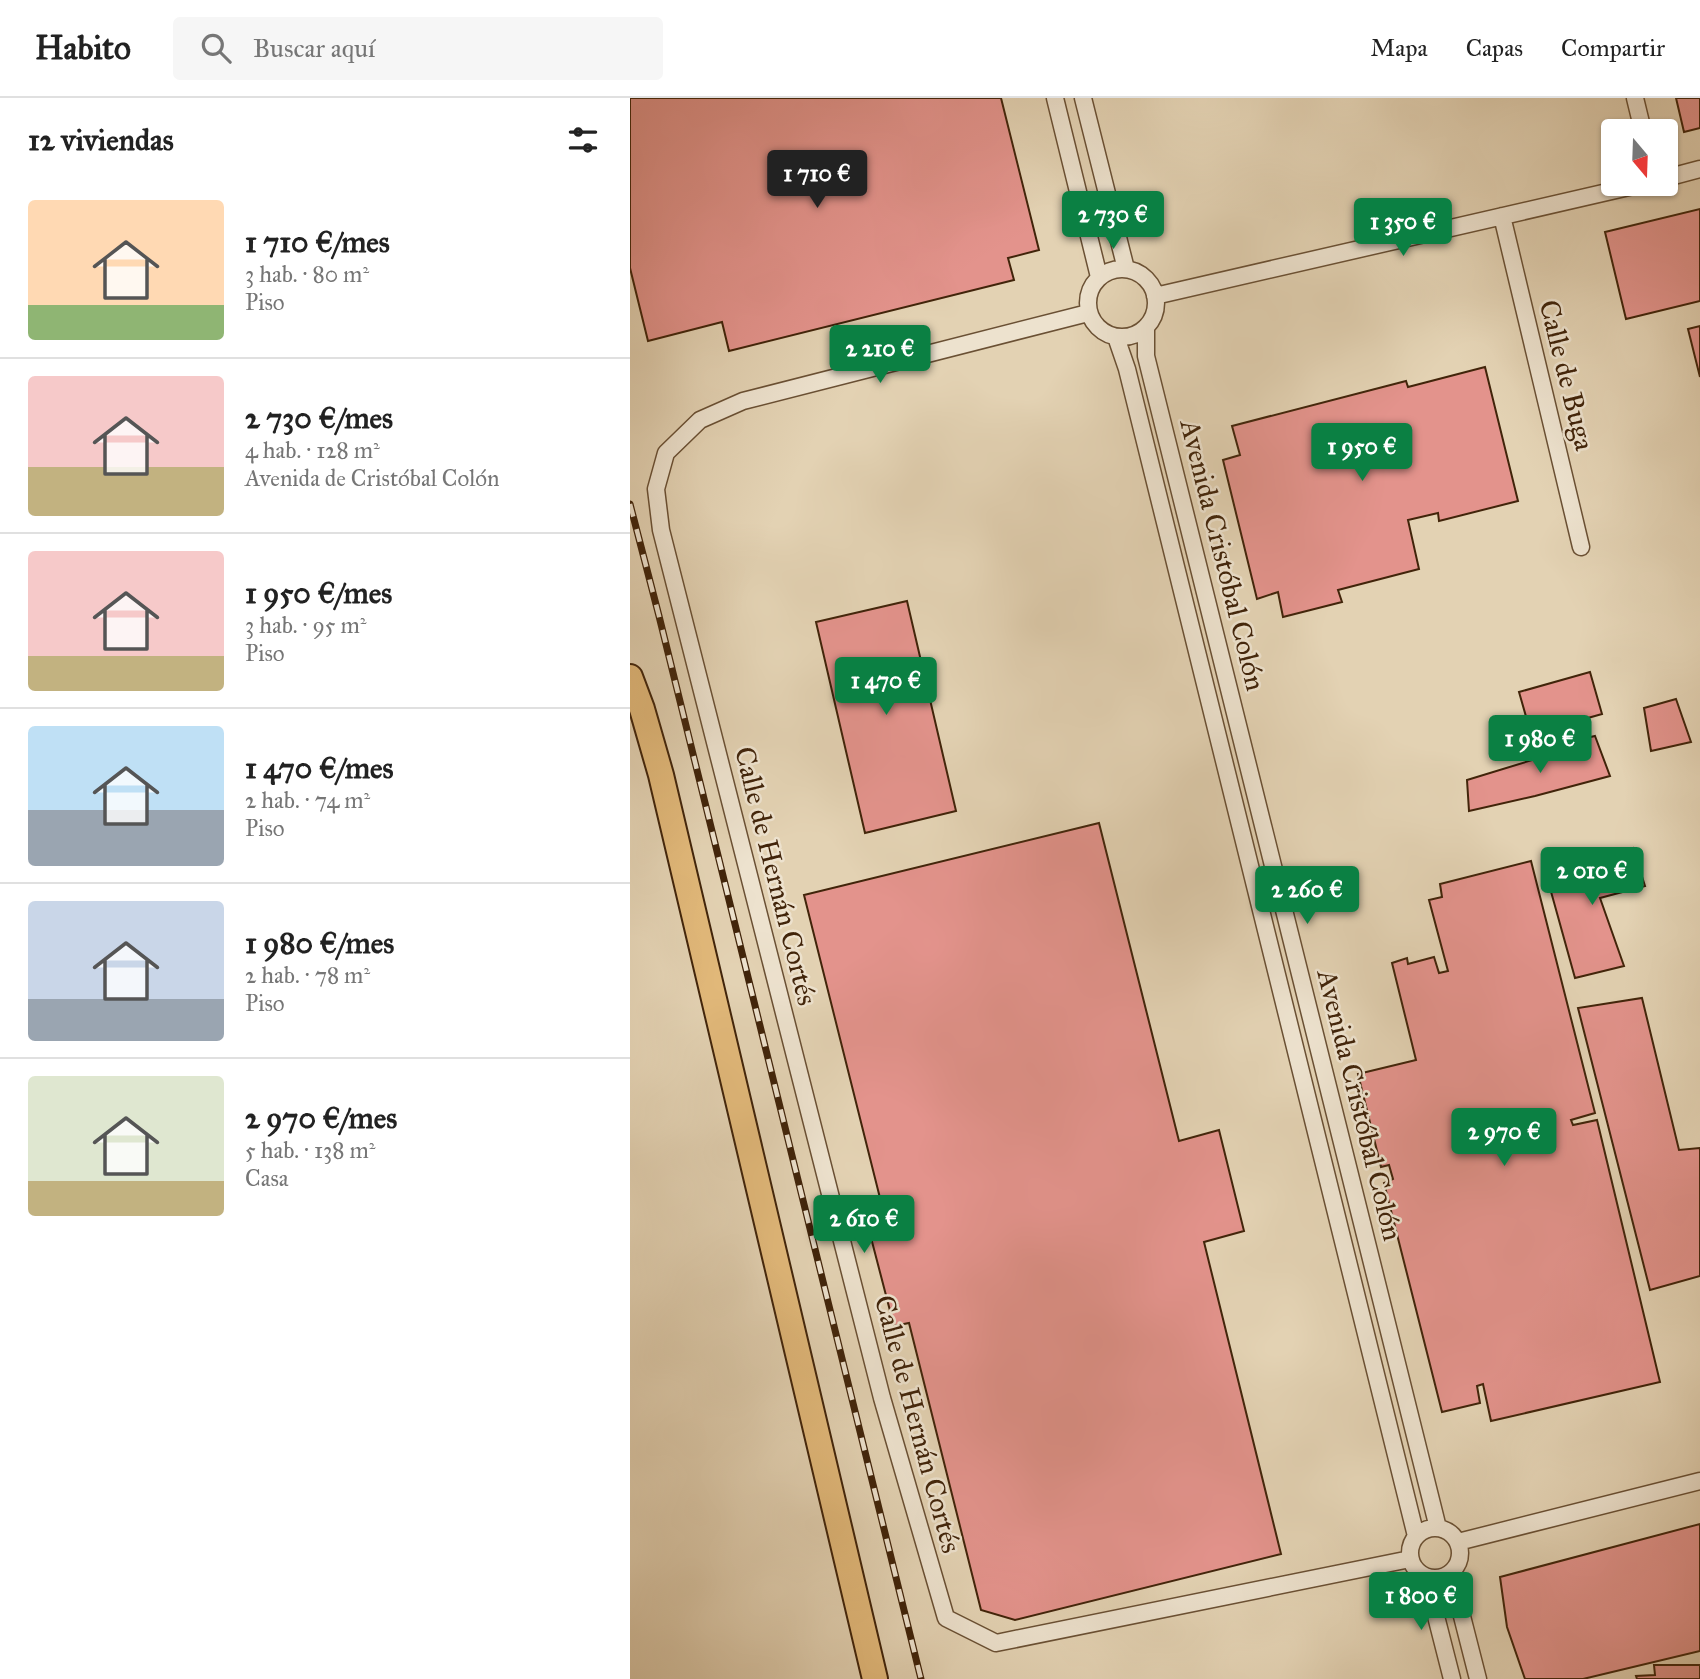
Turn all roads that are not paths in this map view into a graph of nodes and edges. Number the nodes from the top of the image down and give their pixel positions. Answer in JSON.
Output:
{"nodes":[{"id":1,"x":1055,"y":98,"type":"edge"},
{"id":2,"x":1083,"y":98,"type":"edge"},
{"id":3,"x":1635,"y":98,"type":"edge"},
{"id":4,"x":1640,"y":119,"type":"edge"},
{"id":5,"x":1700,"y":169,"type":"edge"},
{"id":6,"x":1678,"y":175,"type":"edge"},
{"id":7,"x":1601,"y":193,"type":"edge"},
{"id":8,"x":1502,"y":216,"type":"junction"},
{"id":9,"x":1126,"y":269,"type":"junction"},
{"id":10,"x":1099,"y":277,"type":"junction"},
{"id":11,"x":1155,"y":296,"type":"junction"},
{"id":12,"x":1088,"y":313,"type":"junction"},
{"id":13,"x":1146,"y":327,"type":"junction"},
{"id":14,"x":1116,"y":337,"type":"junction"},
{"id":15,"x":1581,"y":547,"type":"dead end"},
{"id":16,"x":630,"y":677,"type":"edge"},
{"id":17,"x":1700,"y":1481,"type":"edge"},
{"id":18,"x":1438,"y":1528,"type":"junction"},
{"id":19,"x":1416,"y":1536,"type":"junction"},
{"id":20,"x":1458,"y":1542,"type":"junction"},
{"id":21,"x":1410,"y":1559,"type":"junction"},
{"id":22,"x":1451,"y":1573,"type":"junction"},
{"id":23,"x":1426,"y":1577,"type":"junction"},
{"id":24,"x":875,"y":1679,"type":"edge"},
{"id":25,"x":1452,"y":1679,"type":"edge"},
{"id":26,"x":1478,"y":1679,"type":"edge"}],
"edges":[{"from":1,"to":10,"type":"street"},
{"from":2,"to":9,"type":"street"},
{"from":3,"to":4,"type":"street"},
{"from":5,"to":6,"type":"street"},
{"from":7,"to":8,"type":"street"},
{"from":8,"to":11,"type":"street"},
{"from":8,"to":15,"type":"street","name":"Calle de Buga"},
{"from":9,"to":10,"type":"street"},
{"from":9,"to":11,"type":"street"},
{"from":10,"to":12,"type":"street"},
{"from":11,"to":13,"type":"street"},
{"from":12,"to":14,"type":"street"},
{"from":12,"to":21,"type":"street","name":"Calle de Hernán Cortés"},
{"from":13,"to":14,"type":"street"},
{"from":13,"to":18,"type":"street","name":"Avenida Cristóbal Colón"},
{"from":14,"to":19,"type":"street","name":"Avenida Cristóbal Colón"},
{"from":16,"to":24,"type":"main road"},
{"from":17,"to":20,"type":"street"},
{"from":18,"to":19,"type":"street"},
{"from":18,"to":20,"type":"street"},
{"from":19,"to":21,"type":"street"},
{"from":20,"to":22,"type":"street"},
{"from":21,"to":23,"type":"street"},
{"from":22,"to":23,"type":"street"},
{"from":22,"to":26,"type":"street"},
{"from":23,"to":25,"type":"street"}]}
